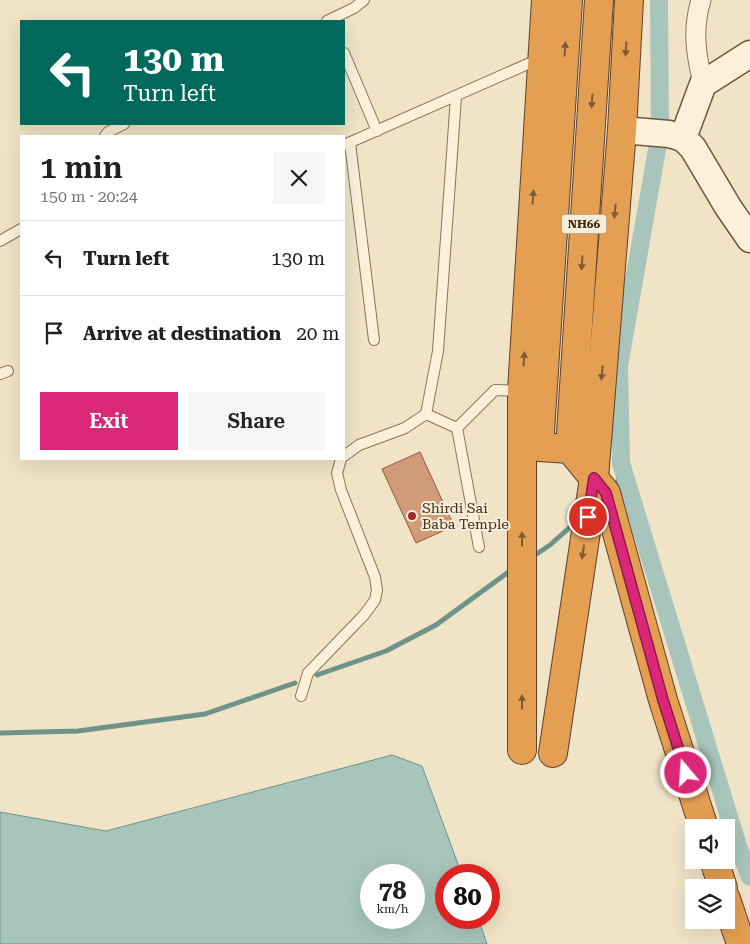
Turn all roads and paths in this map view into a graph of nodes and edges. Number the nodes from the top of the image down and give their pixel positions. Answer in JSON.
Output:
{"nodes":[{"id":1,"x":364,"y":0,"type":"edge"},
{"id":2,"x":546,"y":0,"type":"edge"},
{"id":3,"x":568,"y":0,"type":"edge"},
{"id":4,"x":599,"y":0,"type":"edge"},
{"id":5,"x":629,"y":0,"type":"edge"},
{"id":6,"x":701,"y":0,"type":"edge"},
{"id":7,"x":331,"y":20,"type":"edge"},
{"id":8,"x":750,"y":54,"type":"edge"},
{"id":9,"x":345,"y":55,"type":"edge"},
{"id":10,"x":542,"y":58,"type":"junction"},
{"id":11,"x":703,"y":84,"type":"junction"},
{"id":12,"x":456,"y":97,"type":"junction"},
{"id":13,"x":122,"y":125,"type":"edge"},
{"id":14,"x":377,"y":131,"type":"junction"},
{"id":15,"x":655,"y":134,"type":"junction"},
{"id":16,"x":106,"y":135,"type":"edge"},
{"id":17,"x":347,"y":144,"type":"edge"},
{"id":18,"x":20,"y":230,"type":"edge"},
{"id":19,"x":750,"y":239,"type":"edge"},
{"id":20,"x":0,"y":241,"type":"edge"},
{"id":21,"x":374,"y":340,"type":"dead end"},
{"id":22,"x":522,"y":391,"type":"junction"},
{"id":23,"x":426,"y":414,"type":"junction"},
{"id":24,"x":457,"y":428,"type":"junction"},
{"id":25,"x":570,"y":449,"type":"junction"},
{"id":26,"x":345,"y":455,"type":"edge"},
{"id":27,"x":340,"y":460,"type":"edge"},
{"id":28,"x":594,"y":478,"type":"junction"},
{"id":29,"x":479,"y":547,"type":"dead end"},
{"id":30,"x":302,"y":696,"type":"dead end"},
{"id":31,"x":522,"y":750,"type":"dead end"},
{"id":32,"x":552,"y":753,"type":"dead end"},
{"id":33,"x":701,"y":819,"type":"edge"},
{"id":34,"x":735,"y":926,"type":"edge"},
{"id":35,"x":741,"y":944,"type":"edge"}],
"edges":[{"from":1,"to":7,"type":"lane"},
{"from":2,"to":10,"type":"highway"},
{"from":25,"to":3,"type":"highway","number":"NH66","one_way":true},
{"from":4,"to":25,"type":"highway","number":"NH66","one_way":true},
{"from":5,"to":15,"type":"highway","one_way":true},
{"from":6,"to":11,"type":"street"},
{"from":8,"to":11,"type":"street"},
{"from":9,"to":14,"type":"lane"},
{"from":10,"to":12,"type":"lane"},
{"from":22,"to":10,"type":"highway","one_way":true},
{"from":11,"to":15,"type":"street"},
{"from":12,"to":14,"type":"lane"},
{"from":12,"to":23,"type":"lane"},
{"from":13,"to":16,"type":"lane"},
{"from":14,"to":17,"type":"lane"},
{"from":15,"to":19,"type":"street"},
{"from":15,"to":28,"type":"highway","one_way":true},
{"from":17,"to":21,"type":"lane"},
{"from":18,"to":20,"type":"lane"},
{"from":22,"to":24,"type":"lane"},
{"from":31,"to":22,"type":"highway","one_way":true},
{"from":23,"to":24,"type":"lane"},
{"from":23,"to":26,"type":"lane"},
{"from":24,"to":29,"type":"lane"},
{"from":25,"to":28,"type":"highway"},
{"from":27,"to":30,"type":"lane"},
{"from":28,"to":32,"type":"highway","one_way":true},
{"from":28,"to":33,"type":"highway"},
{"from":34,"to":35,"type":"highway"}]}
